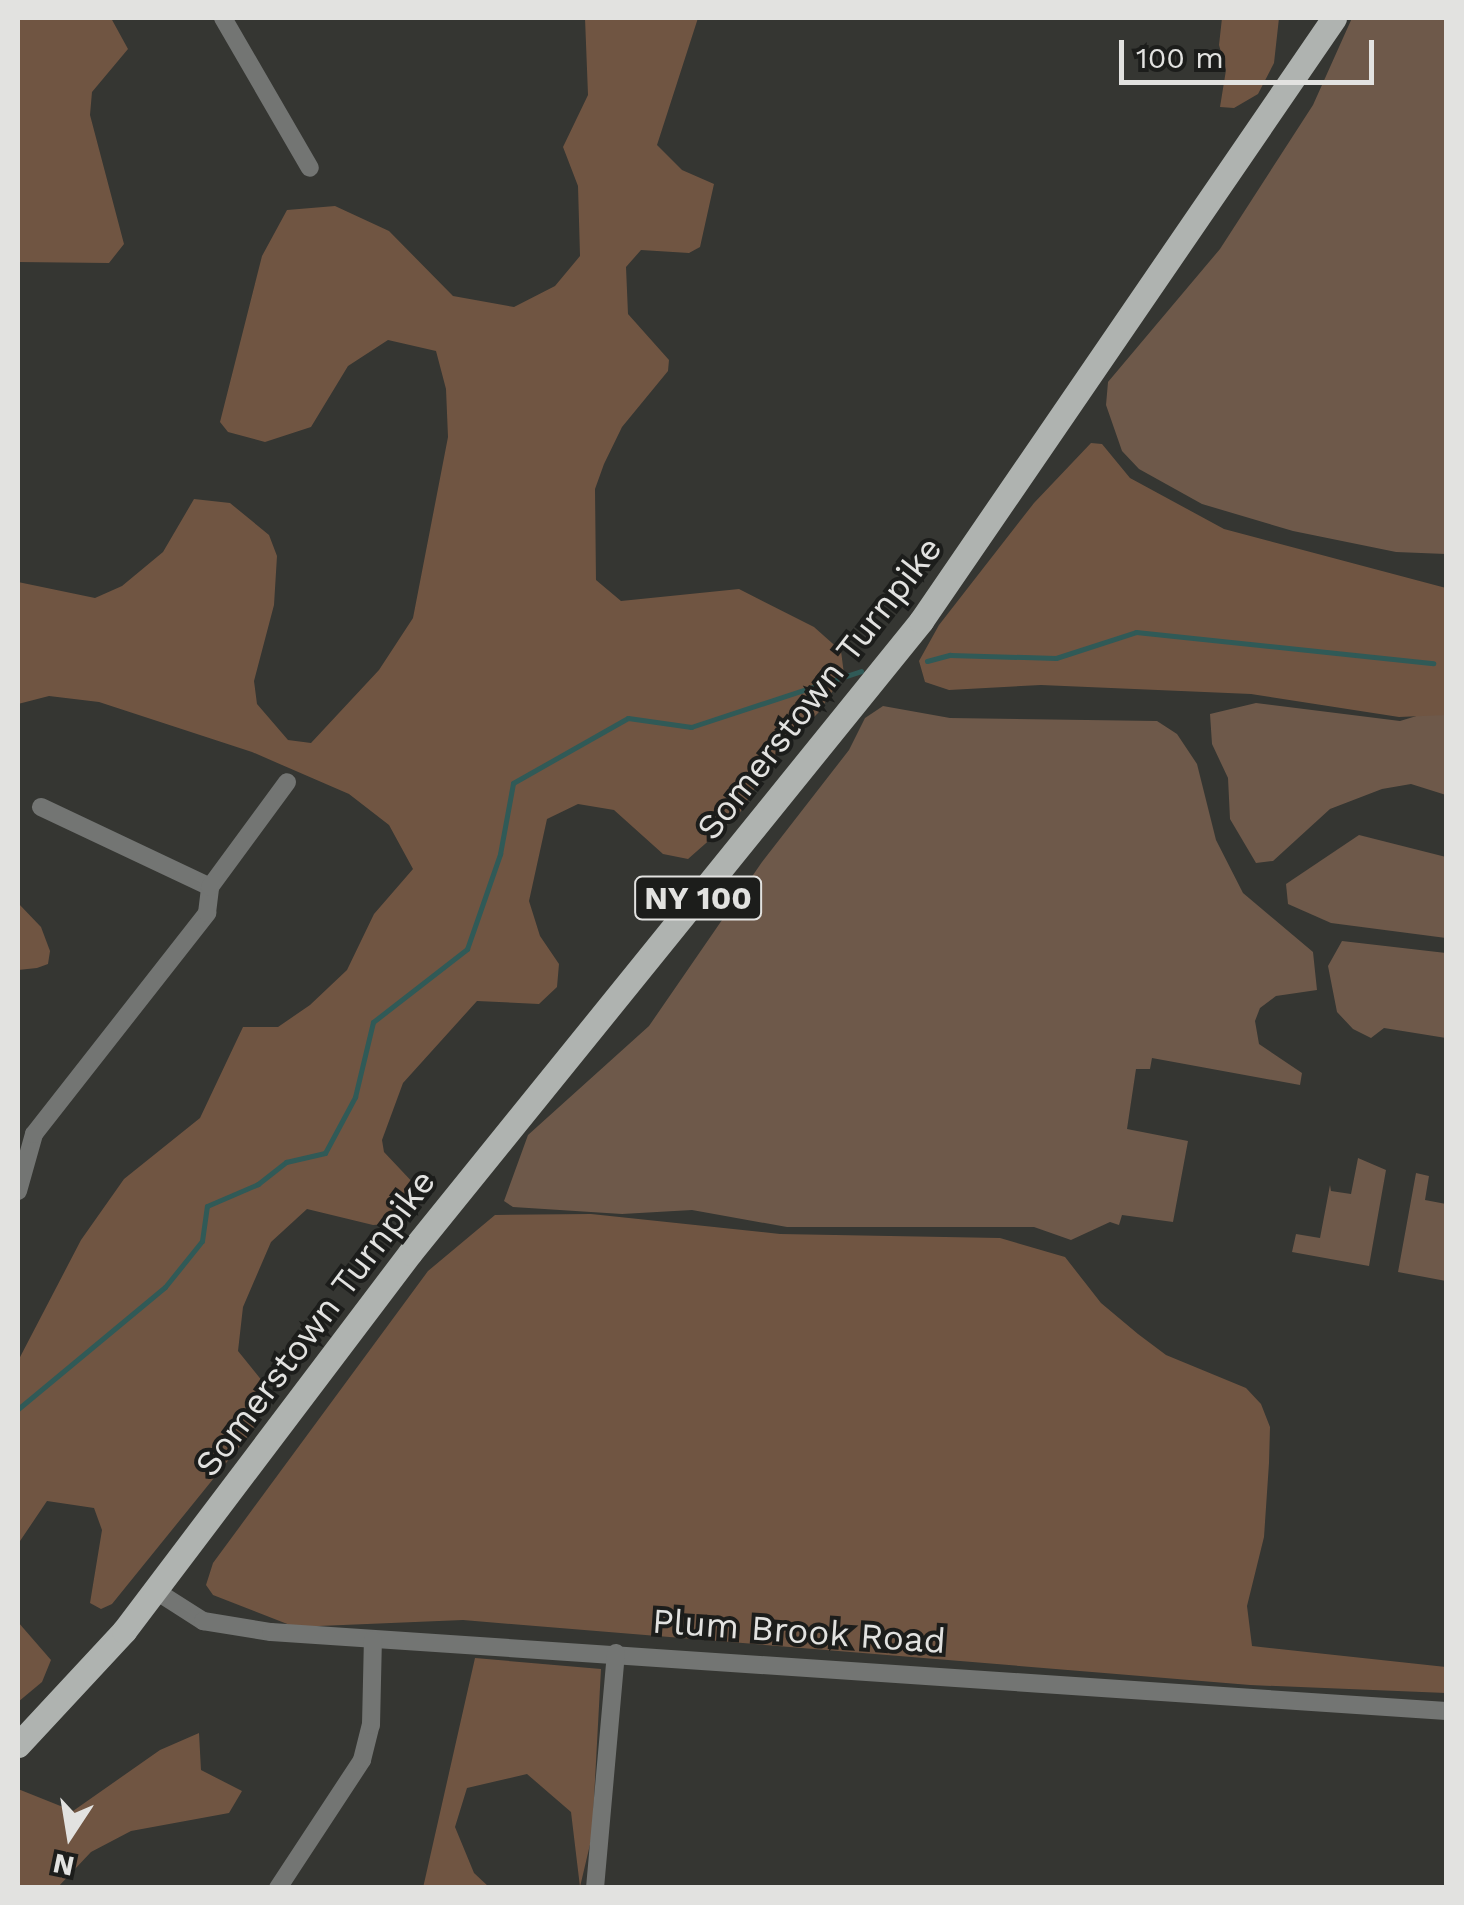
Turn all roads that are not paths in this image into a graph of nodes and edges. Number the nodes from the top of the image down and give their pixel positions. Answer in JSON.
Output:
{"nodes":[{"id":1,"x":223,"y":18,"type":"edge"},
{"id":2,"x":1334,"y":18,"type":"edge"},
{"id":3,"x":310,"y":168,"type":"dead end"},
{"id":4,"x":287,"y":782,"type":"dead end"},
{"id":5,"x":41,"y":807,"type":"dead end"},
{"id":6,"x":210,"y":887,"type":"junction"},
{"id":7,"x":18,"y":1191,"type":"edge"},
{"id":8,"x":156,"y":1591,"type":"junction"},
{"id":9,"x":373,"y":1640,"type":"junction"},
{"id":10,"x":616,"y":1653,"type":"junction"},
{"id":11,"x":1446,"y":1711,"type":"edge"},
{"id":12,"x":19,"y":1740,"type":"edge"},
{"id":13,"x":278,"y":1888,"type":"edge"},
{"id":14,"x":595,"y":1888,"type":"edge"}],
"edges":[{"from":1,"to":3,"type":"street"},
{"from":2,"to":8,"type":"main road","name":"Somerstown Turnpike","number":"NY 100"},
{"from":4,"to":6,"type":"street"},
{"from":5,"to":6,"type":"street"},
{"from":6,"to":7,"type":"street"},
{"from":8,"to":9,"type":"street","name":"Plum Brook Road"},
{"from":8,"to":12,"type":"main road","name":"Somerstown Turnpike","number":"NY 100"},
{"from":9,"to":10,"type":"street","name":"Plum Brook Road"},
{"from":9,"to":13,"type":"street"},
{"from":10,"to":11,"type":"street","name":"Plum Brook Road"},
{"from":10,"to":14,"type":"street"}]}
